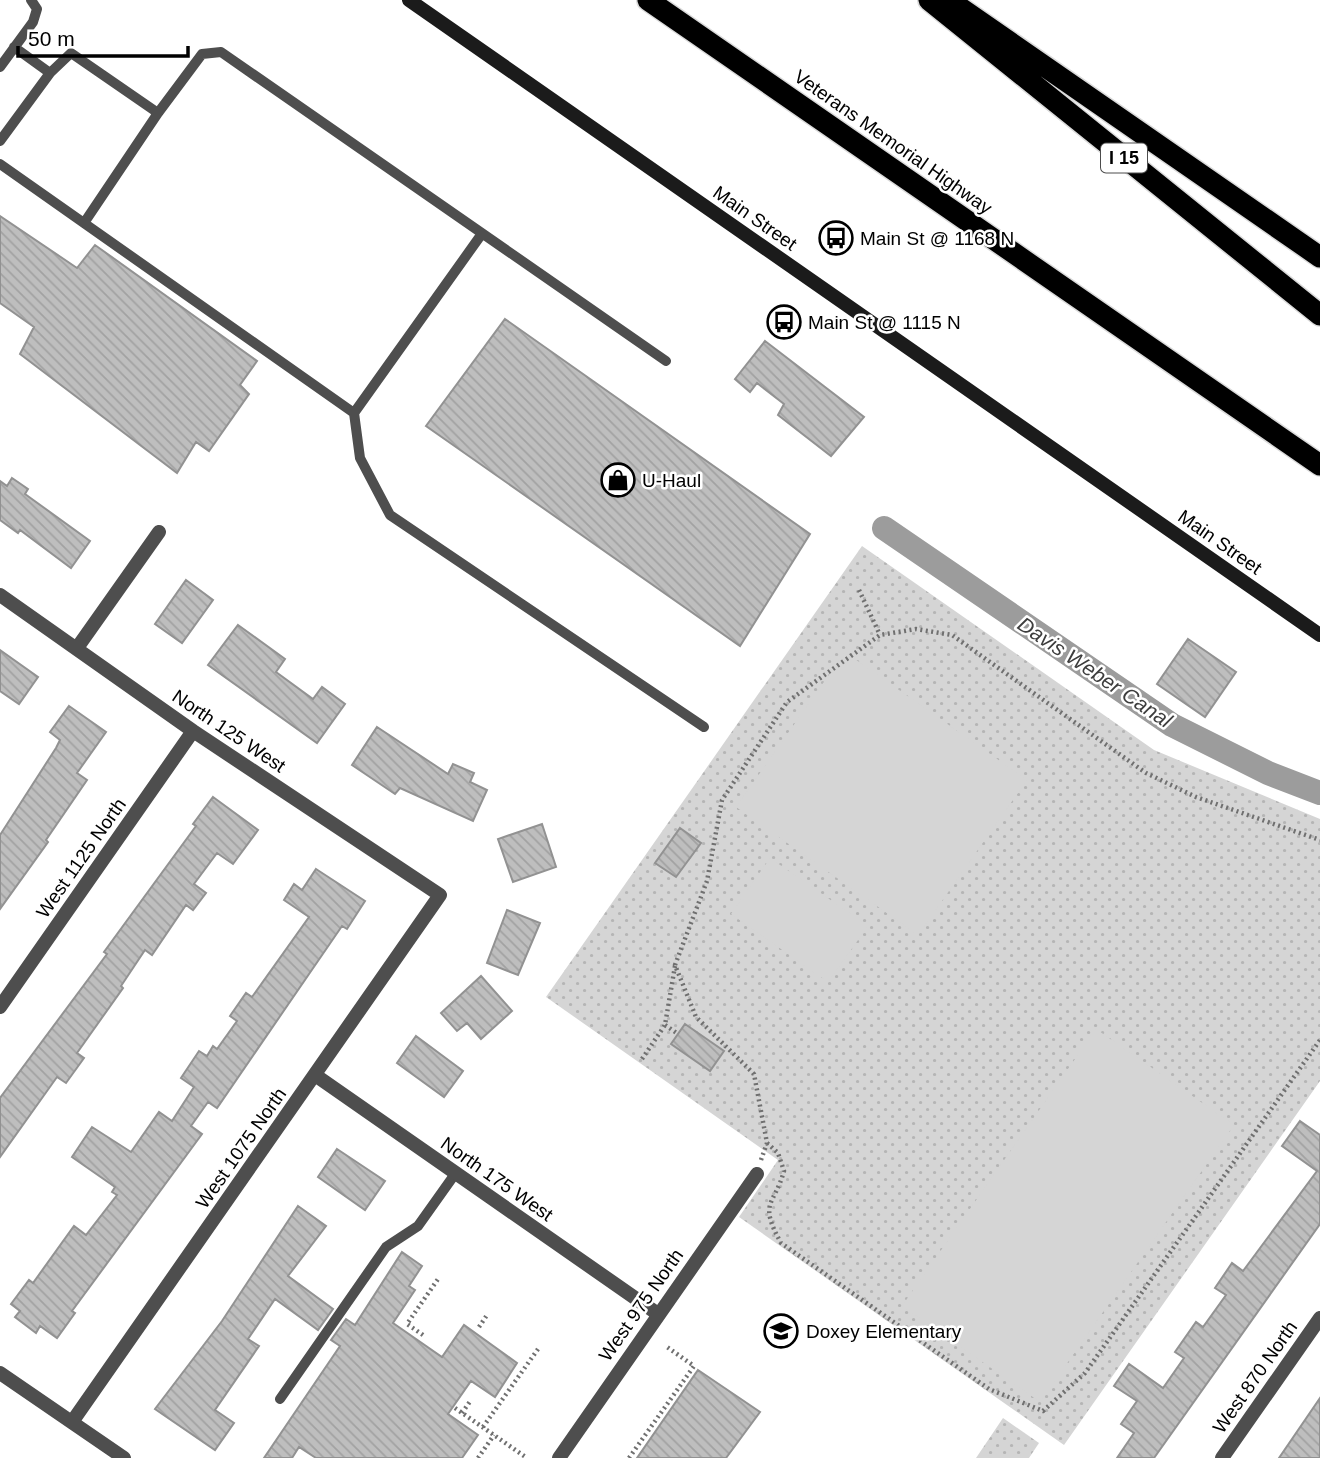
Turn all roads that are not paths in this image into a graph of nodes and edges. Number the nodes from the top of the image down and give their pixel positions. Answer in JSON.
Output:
{"nodes":[{"id":1,"x":30,"y":0,"type":"edge"},
{"id":2,"x":409,"y":0,"type":"edge"},
{"id":3,"x":648,"y":0,"type":"edge"},
{"id":4,"x":929,"y":0,"type":"edge"},
{"id":5,"x":949,"y":0,"type":"edge"},
{"id":6,"x":14,"y":47,"type":"junction"},
{"id":7,"x":0,"y":67,"type":"edge"},
{"id":8,"x":50,"y":73,"type":"junction"},
{"id":9,"x":158,"y":113,"type":"junction"},
{"id":10,"x":0,"y":141,"type":"edge"},
{"id":11,"x":0,"y":164,"type":"edge"},
{"id":12,"x":83,"y":223,"type":"junction"},
{"id":13,"x":481,"y":235,"type":"junction"},
{"id":14,"x":1320,"y":257,"type":"edge"},
{"id":15,"x":1320,"y":315,"type":"edge"},
{"id":16,"x":666,"y":361,"type":"dead end"},
{"id":17,"x":354,"y":414,"type":"junction"},
{"id":18,"x":1320,"y":465,"type":"edge"},
{"id":19,"x":159,"y":532,"type":"dead end"},
{"id":20,"x":0,"y":595,"type":"edge"},
{"id":21,"x":1320,"y":635,"type":"edge"},
{"id":22,"x":77,"y":648,"type":"junction"},
{"id":23,"x":704,"y":727,"type":"dead end"},
{"id":24,"x":193,"y":731,"type":"junction"},
{"id":25,"x":440,"y":895,"type":"joint"},
{"id":26,"x":0,"y":1007,"type":"edge"},
{"id":27,"x":315,"y":1075,"type":"junction"},
{"id":28,"x":456,"y":1174,"type":"junction"},
{"id":29,"x":757,"y":1174,"type":"dead end"},
{"id":30,"x":657,"y":1314,"type":"junction"},
{"id":31,"x":1320,"y":1318,"type":"edge"},
{"id":32,"x":0,"y":1373,"type":"edge"},
{"id":33,"x":280,"y":1399,"type":"dead end"},
{"id":34,"x":72,"y":1422,"type":"junction"},
{"id":35,"x":124,"y":1458,"type":"edge"},
{"id":36,"x":559,"y":1458,"type":"edge"},
{"id":37,"x":1222,"y":1458,"type":"edge"}],
"edges":[{"from":1,"to":6,"type":"lane"},
{"from":2,"to":21,"type":"main road","name":"Main Street"},
{"from":3,"to":18,"type":"highway","name":"Veterans Memorial Highway"},
{"from":4,"to":15,"type":"highway","number":"I 15"},
{"from":5,"to":14,"type":"highway"},
{"from":6,"to":7,"type":"lane"},
{"from":6,"to":8,"type":"lane"},
{"from":8,"to":9,"type":"lane"},
{"from":8,"to":10,"type":"lane"},
{"from":9,"to":12,"type":"lane"},
{"from":9,"to":13,"type":"lane"},
{"from":11,"to":12,"type":"lane"},
{"from":12,"to":17,"type":"lane"},
{"from":13,"to":16,"type":"lane"},
{"from":13,"to":17,"type":"lane"},
{"from":17,"to":23,"type":"lane"},
{"from":19,"to":22,"type":"street"},
{"from":20,"to":22,"type":"street","name":"North 125 West"},
{"from":22,"to":24,"type":"street","name":"North 125 West"},
{"from":24,"to":25,"type":"street","name":"North 125 West"},
{"from":24,"to":26,"type":"street","name":"West 1125 North"},
{"from":25,"to":27,"type":"street","name":"West 1075 North"},
{"from":27,"to":28,"type":"street","name":"North 175 West"},
{"from":27,"to":34,"type":"street","name":"West 1075 North"},
{"from":28,"to":30,"type":"street","name":"North 175 West"},
{"from":28,"to":33,"type":"lane"},
{"from":29,"to":30,"type":"street","name":"West 975 North"},
{"from":30,"to":36,"type":"street","name":"West 975 North"},
{"from":31,"to":37,"type":"street","name":"West 870 North"},
{"from":32,"to":34,"type":"street"},
{"from":34,"to":35,"type":"street"}]}
